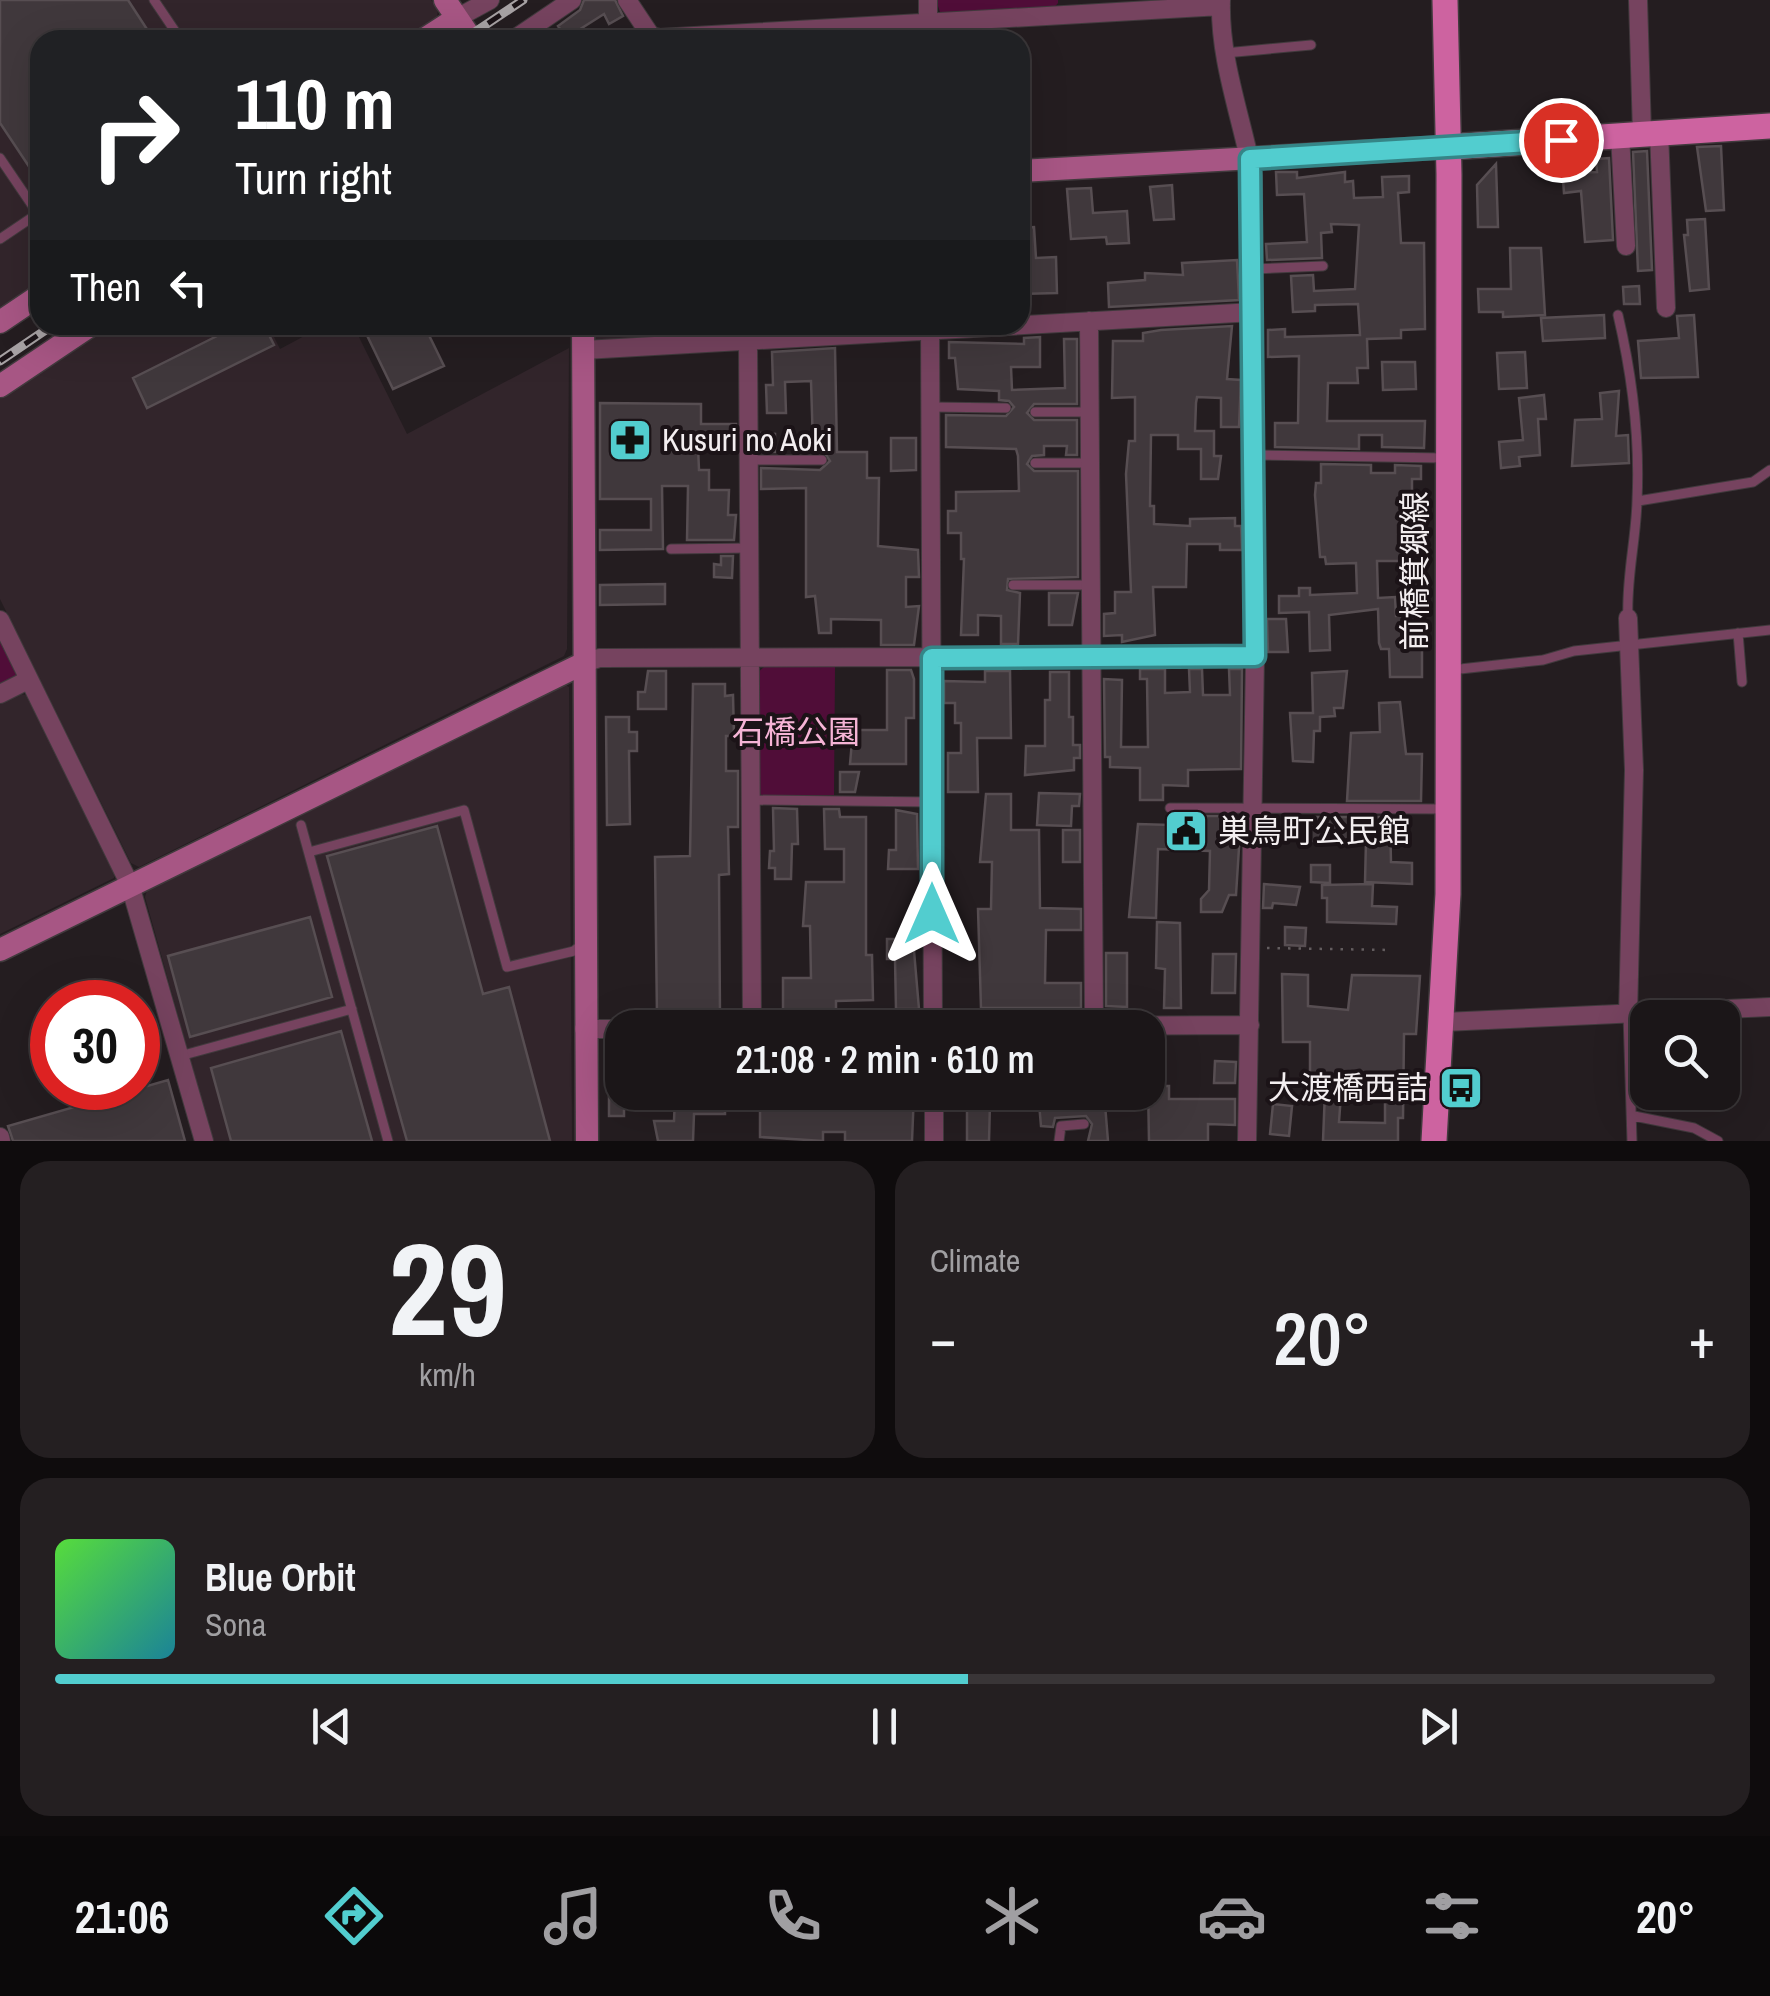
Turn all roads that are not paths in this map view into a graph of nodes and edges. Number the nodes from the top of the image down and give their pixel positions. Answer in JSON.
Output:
{"nodes":[{"id":1,"x":154,"y":0,"type":"edge"},
{"id":2,"x":490,"y":0,"type":"edge"},
{"id":3,"x":572,"y":0,"type":"edge"},
{"id":4,"x":627,"y":0,"type":"edge"},
{"id":5,"x":928,"y":0,"type":"edge"},
{"id":6,"x":1445,"y":0,"type":"edge"},
{"id":7,"x":1638,"y":0,"type":"edge"},
{"id":8,"x":1221,"y":3,"type":"edge"},
{"id":9,"x":1066,"y":7,"type":"edge"},
{"id":10,"x":451,"y":9,"type":"edge"},
{"id":11,"x":174,"y":30,"type":"edge"},
{"id":12,"x":433,"y":30,"type":"edge"},
{"id":13,"x":465,"y":30,"type":"edge"},
{"id":14,"x":528,"y":30,"type":"edge"},
{"id":15,"x":649,"y":30,"type":"edge"},
{"id":16,"x":928,"y":30,"type":"edge"},
{"id":17,"x":939,"y":30,"type":"edge"},
{"id":18,"x":1312,"y":45,"type":"dead end"},
{"id":19,"x":1224,"y":53,"type":"junction"},
{"id":20,"x":1770,"y":126,"type":"edge"},
{"id":21,"x":1640,"y":134,"type":"junction"},
{"id":22,"x":1449,"y":147,"type":"junction"},
{"id":23,"x":0,"y":158,"type":"edge"},
{"id":24,"x":1250,"y":159,"type":"junction"},
{"id":25,"x":1030,"y":170,"type":"edge"},
{"id":26,"x":30,"y":200,"type":"edge"},
{"id":27,"x":30,"y":219,"type":"edge"},
{"id":28,"x":0,"y":239,"type":"edge"},
{"id":29,"x":1626,"y":246,"type":"dead end"},
{"id":30,"x":1323,"y":266,"type":"dead end"},
{"id":31,"x":1254,"y":269,"type":"junction"},
{"id":32,"x":30,"y":302,"type":"edge"},
{"id":33,"x":1666,"y":308,"type":"dead end"},
{"id":34,"x":1254,"y":312,"type":"junction"},
{"id":35,"x":1618,"y":315,"type":"dead end"},
{"id":36,"x":1089,"y":321,"type":"junction"},
{"id":37,"x":0,"y":322,"type":"edge"},
{"id":38,"x":1030,"y":324,"type":"edge"},
{"id":39,"x":76,"y":335,"type":"edge"},
{"id":40,"x":583,"y":335,"type":"edge"},
{"id":41,"x":839,"y":335,"type":"edge"},
{"id":42,"x":930,"y":335,"type":"edge"},
{"id":43,"x":748,"y":342,"type":"junction"},
{"id":44,"x":584,"y":350,"type":"junction"},
{"id":45,"x":0,"y":386,"type":"edge"},
{"id":46,"x":930,"y":407,"type":"junction"},
{"id":47,"x":1006,"y":408,"type":"dead end"},
{"id":48,"x":1036,"y":412,"type":"dead end"},
{"id":49,"x":1091,"y":412,"type":"junction"},
{"id":50,"x":1255,"y":455,"type":"junction"},
{"id":51,"x":1447,"y":458,"type":"junction"},
{"id":52,"x":749,"y":460,"type":"junction"},
{"id":53,"x":822,"y":460,"type":"dead end"},
{"id":54,"x":1035,"y":463,"type":"dead end"},
{"id":55,"x":1091,"y":463,"type":"junction"},
{"id":56,"x":1770,"y":470,"type":"edge"},
{"id":57,"x":1638,"y":501,"type":"junction"},
{"id":58,"x":672,"y":548,"type":"dead end"},
{"id":59,"x":750,"y":548,"type":"junction"},
{"id":60,"x":1013,"y":585,"type":"dead end"},
{"id":61,"x":1092,"y":585,"type":"junction"},
{"id":62,"x":1628,"y":618,"type":"joint"},
{"id":63,"x":0,"y":620,"type":"edge"},
{"id":64,"x":1770,"y":630,"type":"edge"},
{"id":65,"x":1738,"y":633,"type":"junction"},
{"id":66,"x":1632,"y":646,"type":"junction"},
{"id":67,"x":750,"y":656,"type":"junction"},
{"id":68,"x":1091,"y":656,"type":"junction"},
{"id":69,"x":1255,"y":656,"type":"junction"},
{"id":70,"x":932,"y":658,"type":"junction"},
{"id":71,"x":582,"y":664,"type":"junction"},
{"id":72,"x":1448,"y":670,"type":"junction"},
{"id":73,"x":28,"y":680,"type":"junction"},
{"id":74,"x":1742,"y":682,"type":"dead end"},
{"id":75,"x":0,"y":694,"type":"edge"},
{"id":76,"x":751,"y":800,"type":"junction"},
{"id":77,"x":932,"y":802,"type":"junction"},
{"id":78,"x":1170,"y":808,"type":"dead end"},
{"id":79,"x":1252,"y":808,"type":"junction"},
{"id":80,"x":1448,"y":809,"type":"junction"},
{"id":81,"x":301,"y":825,"type":"dead end"},
{"id":82,"x":308,"y":852,"type":"junction"},
{"id":83,"x":130,"y":885,"type":"junction"},
{"id":84,"x":583,"y":943,"type":"junction"},
{"id":85,"x":0,"y":950,"type":"edge"},
{"id":86,"x":1770,"y":1006,"type":"edge"},
{"id":87,"x":352,"y":1009,"type":"junction"},
{"id":88,"x":752,"y":1010,"type":"edge"},
{"id":89,"x":933,"y":1010,"type":"edge"},
{"id":90,"x":1094,"y":1010,"type":"edge"},
{"id":91,"x":1628,"y":1015,"type":"junction"},
{"id":92,"x":1444,"y":1022,"type":"junction"},
{"id":93,"x":1165,"y":1024,"type":"edge"},
{"id":94,"x":1250,"y":1025,"type":"junction"},
{"id":95,"x":605,"y":1029,"type":"edge"},
{"id":96,"x":584,"y":1030,"type":"junction"},
{"id":97,"x":180,"y":1056,"type":"junction"},
{"id":98,"x":934,"y":1110,"type":"edge"},
{"id":99,"x":1634,"y":1116,"type":"junction"},
{"id":100,"x":1084,"y":1124,"type":"dead end"},
{"id":101,"x":204,"y":1141,"type":"edge"},
{"id":102,"x":388,"y":1141,"type":"edge"},
{"id":103,"x":586,"y":1141,"type":"edge"},
{"id":104,"x":934,"y":1141,"type":"edge"},
{"id":105,"x":1059,"y":1141,"type":"edge"},
{"id":106,"x":1246,"y":1141,"type":"edge"},
{"id":107,"x":1434,"y":1141,"type":"edge"},
{"id":108,"x":1632,"y":1141,"type":"edge"},
{"id":109,"x":1718,"y":1141,"type":"edge"}],
"edges":[{"from":1,"to":11,"type":"lane"},
{"from":2,"to":10,"type":"street"},
{"from":3,"to":14,"type":"street"},
{"from":4,"to":15,"type":"street"},
{"from":5,"to":16,"type":"street"},
{"from":6,"to":22,"type":"main road","name":"前橋箕郷線"},
{"from":7,"to":21,"type":"street"},
{"from":8,"to":9,"type":"street"},
{"from":8,"to":19,"type":"street"},
{"from":9,"to":17,"type":"street"},
{"from":10,"to":12,"type":"street"},
{"from":10,"to":13,"type":"street"},
{"from":18,"to":19,"type":"lane"},
{"from":19,"to":24,"type":"street"},
{"from":20,"to":21,"type":"main road"},
{"from":21,"to":22,"type":"main road"},
{"from":21,"to":29,"type":"street"},
{"from":21,"to":33,"type":"street"},
{"from":22,"to":24,"type":"street"},
{"from":22,"to":51,"type":"main road","name":"前橋箕郷線"},
{"from":23,"to":26,"type":"lane"},
{"from":24,"to":25,"type":"street"},
{"from":24,"to":31,"type":"street"},
{"from":27,"to":28,"type":"lane"},
{"from":30,"to":31,"type":"lane"},
{"from":31,"to":34,"type":"street"},
{"from":32,"to":37,"type":"street"},
{"from":34,"to":36,"type":"street"},
{"from":34,"to":50,"type":"street"},
{"from":35,"to":57,"type":"lane"},
{"from":36,"to":38,"type":"street"},
{"from":36,"to":49,"type":"street"},
{"from":39,"to":45,"type":"street"},
{"from":40,"to":44,"type":"street"},
{"from":41,"to":43,"type":"street"},
{"from":42,"to":46,"type":"street"},
{"from":43,"to":44,"type":"street"},
{"from":43,"to":52,"type":"street"},
{"from":44,"to":71,"type":"street"},
{"from":46,"to":47,"type":"lane"},
{"from":46,"to":70,"type":"street"},
{"from":48,"to":49,"type":"lane"},
{"from":49,"to":55,"type":"street"},
{"from":50,"to":51,"type":"lane"},
{"from":50,"to":69,"type":"street"},
{"from":51,"to":72,"type":"main road","name":"前橋箕郷線"},
{"from":52,"to":53,"type":"lane"},
{"from":52,"to":59,"type":"street"},
{"from":54,"to":55,"type":"lane"},
{"from":55,"to":61,"type":"street"},
{"from":56,"to":57,"type":"lane"},
{"from":57,"to":62,"type":"lane"},
{"from":58,"to":59,"type":"lane"},
{"from":59,"to":67,"type":"street"},
{"from":60,"to":61,"type":"lane"},
{"from":61,"to":68,"type":"street"},
{"from":62,"to":66,"type":"street"},
{"from":63,"to":73,"type":"street"},
{"from":64,"to":65,"type":"lane"},
{"from":65,"to":66,"type":"lane"},
{"from":65,"to":74,"type":"lane"},
{"from":66,"to":72,"type":"lane"},
{"from":66,"to":91,"type":"street"},
{"from":67,"to":70,"type":"street"},
{"from":67,"to":71,"type":"street"},
{"from":67,"to":76,"type":"street"},
{"from":68,"to":69,"type":"street"},
{"from":68,"to":70,"type":"street"},
{"from":68,"to":90,"type":"street"},
{"from":69,"to":79,"type":"street"},
{"from":70,"to":77,"type":"street"},
{"from":71,"to":83,"type":"street"},
{"from":71,"to":84,"type":"street"},
{"from":72,"to":80,"type":"main road","name":"前橋箕郷線"},
{"from":73,"to":75,"type":"street"},
{"from":73,"to":83,"type":"street"},
{"from":76,"to":77,"type":"lane"},
{"from":76,"to":88,"type":"street"},
{"from":77,"to":89,"type":"street"},
{"from":78,"to":79,"type":"lane"},
{"from":79,"to":80,"type":"lane"},
{"from":79,"to":94,"type":"street"},
{"from":80,"to":92,"type":"main road","name":"前橋箕郷線"},
{"from":81,"to":82,"type":"lane"},
{"from":82,"to":84,"type":"lane"},
{"from":82,"to":87,"type":"lane"},
{"from":83,"to":85,"type":"street"},
{"from":83,"to":97,"type":"street"},
{"from":84,"to":96,"type":"street"},
{"from":86,"to":91,"type":"street"},
{"from":87,"to":97,"type":"lane"},
{"from":87,"to":102,"type":"lane"},
{"from":91,"to":92,"type":"street"},
{"from":91,"to":99,"type":"lane"},
{"from":92,"to":107,"type":"main road","name":"前橋箕郷線"},
{"from":93,"to":94,"type":"street"},
{"from":94,"to":106,"type":"street"},
{"from":95,"to":96,"type":"street"},
{"from":96,"to":103,"type":"street"},
{"from":97,"to":101,"type":"street"},
{"from":98,"to":104,"type":"street"},
{"from":99,"to":108,"type":"lane"},
{"from":99,"to":109,"type":"lane"},
{"from":100,"to":105,"type":"lane"}]}
